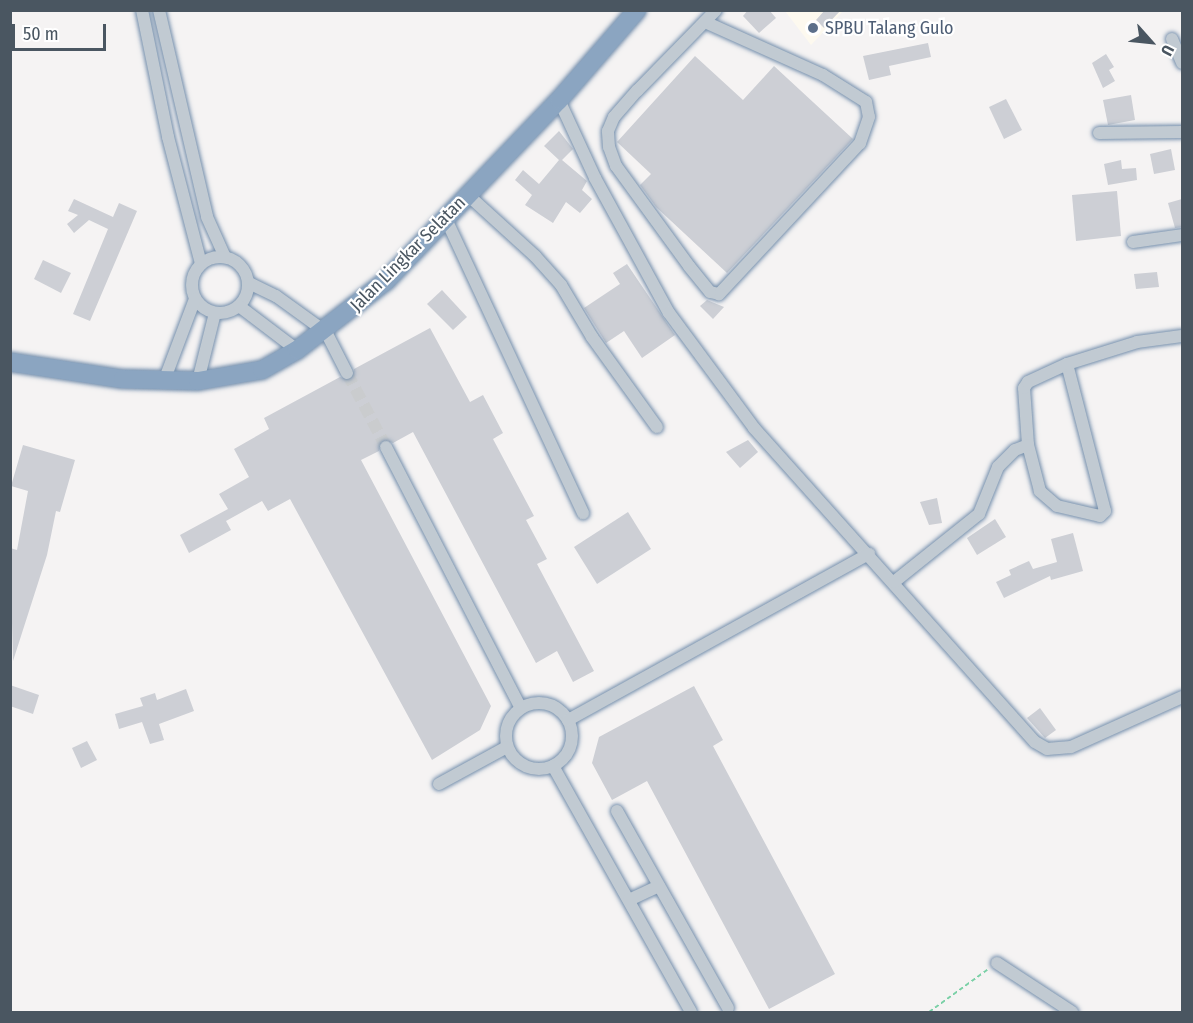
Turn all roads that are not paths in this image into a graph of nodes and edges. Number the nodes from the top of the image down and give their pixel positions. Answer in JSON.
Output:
{"nodes":[{"id":1,"x":142,"y":10,"type":"edge"},
{"id":2,"x":159,"y":10,"type":"edge"},
{"id":3,"x":637,"y":10,"type":"edge"},
{"id":4,"x":716,"y":10,"type":"edge"},
{"id":5,"x":705,"y":21,"type":"junction"},
{"id":6,"x":1172,"y":39,"type":"dead end"},
{"id":7,"x":1182,"y":63,"type":"edge"},
{"id":8,"x":559,"y":100,"type":"junction"},
{"id":9,"x":1182,"y":132,"type":"edge"},
{"id":10,"x":1099,"y":133,"type":"dead end"},
{"id":11,"x":468,"y":195,"type":"junction"},
{"id":12,"x":445,"y":217,"type":"junction"},
{"id":13,"x":1182,"y":235,"type":"edge"},
{"id":14,"x":1132,"y":242,"type":"dead end"},
{"id":15,"x":225,"y":257,"type":"junction"},
{"id":16,"x":201,"y":264,"type":"junction"},
{"id":17,"x":249,"y":283,"type":"junction"},
{"id":18,"x":195,"y":299,"type":"junction"},
{"id":19,"x":239,"y":306,"type":"junction"},
{"id":20,"x":215,"y":314,"type":"junction"},
{"id":21,"x":326,"y":332,"type":"junction"},
{"id":22,"x":1182,"y":336,"type":"edge"},
{"id":23,"x":297,"y":350,"type":"junction"},
{"id":24,"x":10,"y":362,"type":"edge"},
{"id":25,"x":1067,"y":364,"type":"junction"},
{"id":26,"x":347,"y":373,"type":"tunnel mouth"},
{"id":27,"x":164,"y":381,"type":"junction"},
{"id":28,"x":198,"y":381,"type":"junction"},
{"id":29,"x":657,"y":427,"type":"dead end"},
{"id":30,"x":1028,"y":445,"type":"junction"},
{"id":31,"x":386,"y":447,"type":"tunnel mouth"},
{"id":32,"x":584,"y":513,"type":"dead end"},
{"id":33,"x":869,"y":554,"type":"junction"},
{"id":34,"x":894,"y":582,"type":"junction"},
{"id":35,"x":1182,"y":697,"type":"edge"},
{"id":36,"x":521,"y":708,"type":"junction"},
{"id":37,"x":568,"y":720,"type":"junction"},
{"id":38,"x":507,"y":747,"type":"junction"},
{"id":39,"x":553,"y":766,"type":"junction"},
{"id":40,"x":439,"y":784,"type":"dead end"},
{"id":41,"x":617,"y":811,"type":"dead end"},
{"id":42,"x":659,"y":886,"type":"junction"},
{"id":43,"x":628,"y":900,"type":"junction"},
{"id":44,"x":997,"y":963,"type":"road end"},
{"id":45,"x":728,"y":1008,"type":"dead end"},
{"id":46,"x":692,"y":1012,"type":"edge"},
{"id":47,"x":1071,"y":1012,"type":"edge"}],
"edges":[{"from":1,"to":16,"type":"street"},
{"from":2,"to":15,"type":"street"},
{"from":3,"to":8,"type":"highway","name":"Jalan Lingkar Selatan"},
{"from":4,"to":5,"type":"street"},
{"from":5,"to":5,"type":"street"},
{"from":6,"to":7,"type":"street"},
{"from":8,"to":11,"type":"highway","name":"Jalan Lingkar Selatan"},
{"from":8,"to":33,"type":"street"},
{"from":9,"to":10,"type":"street"},
{"from":11,"to":12,"type":"highway","name":"Jalan Lingkar Selatan"},
{"from":11,"to":29,"type":"street"},
{"from":12,"to":21,"type":"highway","name":"Jalan Lingkar Selatan"},
{"from":12,"to":32,"type":"street"},
{"from":13,"to":14,"type":"street"},
{"from":15,"to":16,"type":"street"},
{"from":15,"to":17,"type":"street"},
{"from":16,"to":18,"type":"street"},
{"from":17,"to":19,"type":"street"},
{"from":17,"to":21,"type":"street"},
{"from":18,"to":20,"type":"street"},
{"from":18,"to":27,"type":"street"},
{"from":19,"to":20,"type":"street"},
{"from":19,"to":23,"type":"street"},
{"from":20,"to":28,"type":"street"},
{"from":21,"to":23,"type":"highway","name":"Jalan Lingkar Selatan"},
{"from":21,"to":26,"type":"street"},
{"from":22,"to":25,"type":"street"},
{"from":23,"to":28,"type":"highway","name":"Jalan Lingkar Selatan"},
{"from":24,"to":27,"type":"highway","name":"Jalan Lingkar Selatan"},
{"from":25,"to":30,"type":"street"},
{"from":25,"to":30,"type":"street"},
{"from":27,"to":28,"type":"highway","name":"Jalan Lingkar Selatan"},
{"from":30,"to":34,"type":"street"},
{"from":31,"to":36,"type":"street"},
{"from":33,"to":34,"type":"street"},
{"from":33,"to":37,"type":"street"},
{"from":34,"to":35,"type":"street"},
{"from":36,"to":37,"type":"street"},
{"from":36,"to":38,"type":"street"},
{"from":37,"to":39,"type":"street"},
{"from":38,"to":39,"type":"street"},
{"from":38,"to":40,"type":"street"},
{"from":39,"to":43,"type":"street"},
{"from":41,"to":42,"type":"street"},
{"from":42,"to":43,"type":"street"},
{"from":42,"to":45,"type":"street"},
{"from":43,"to":46,"type":"street"},
{"from":44,"to":47,"type":"street"}]}
